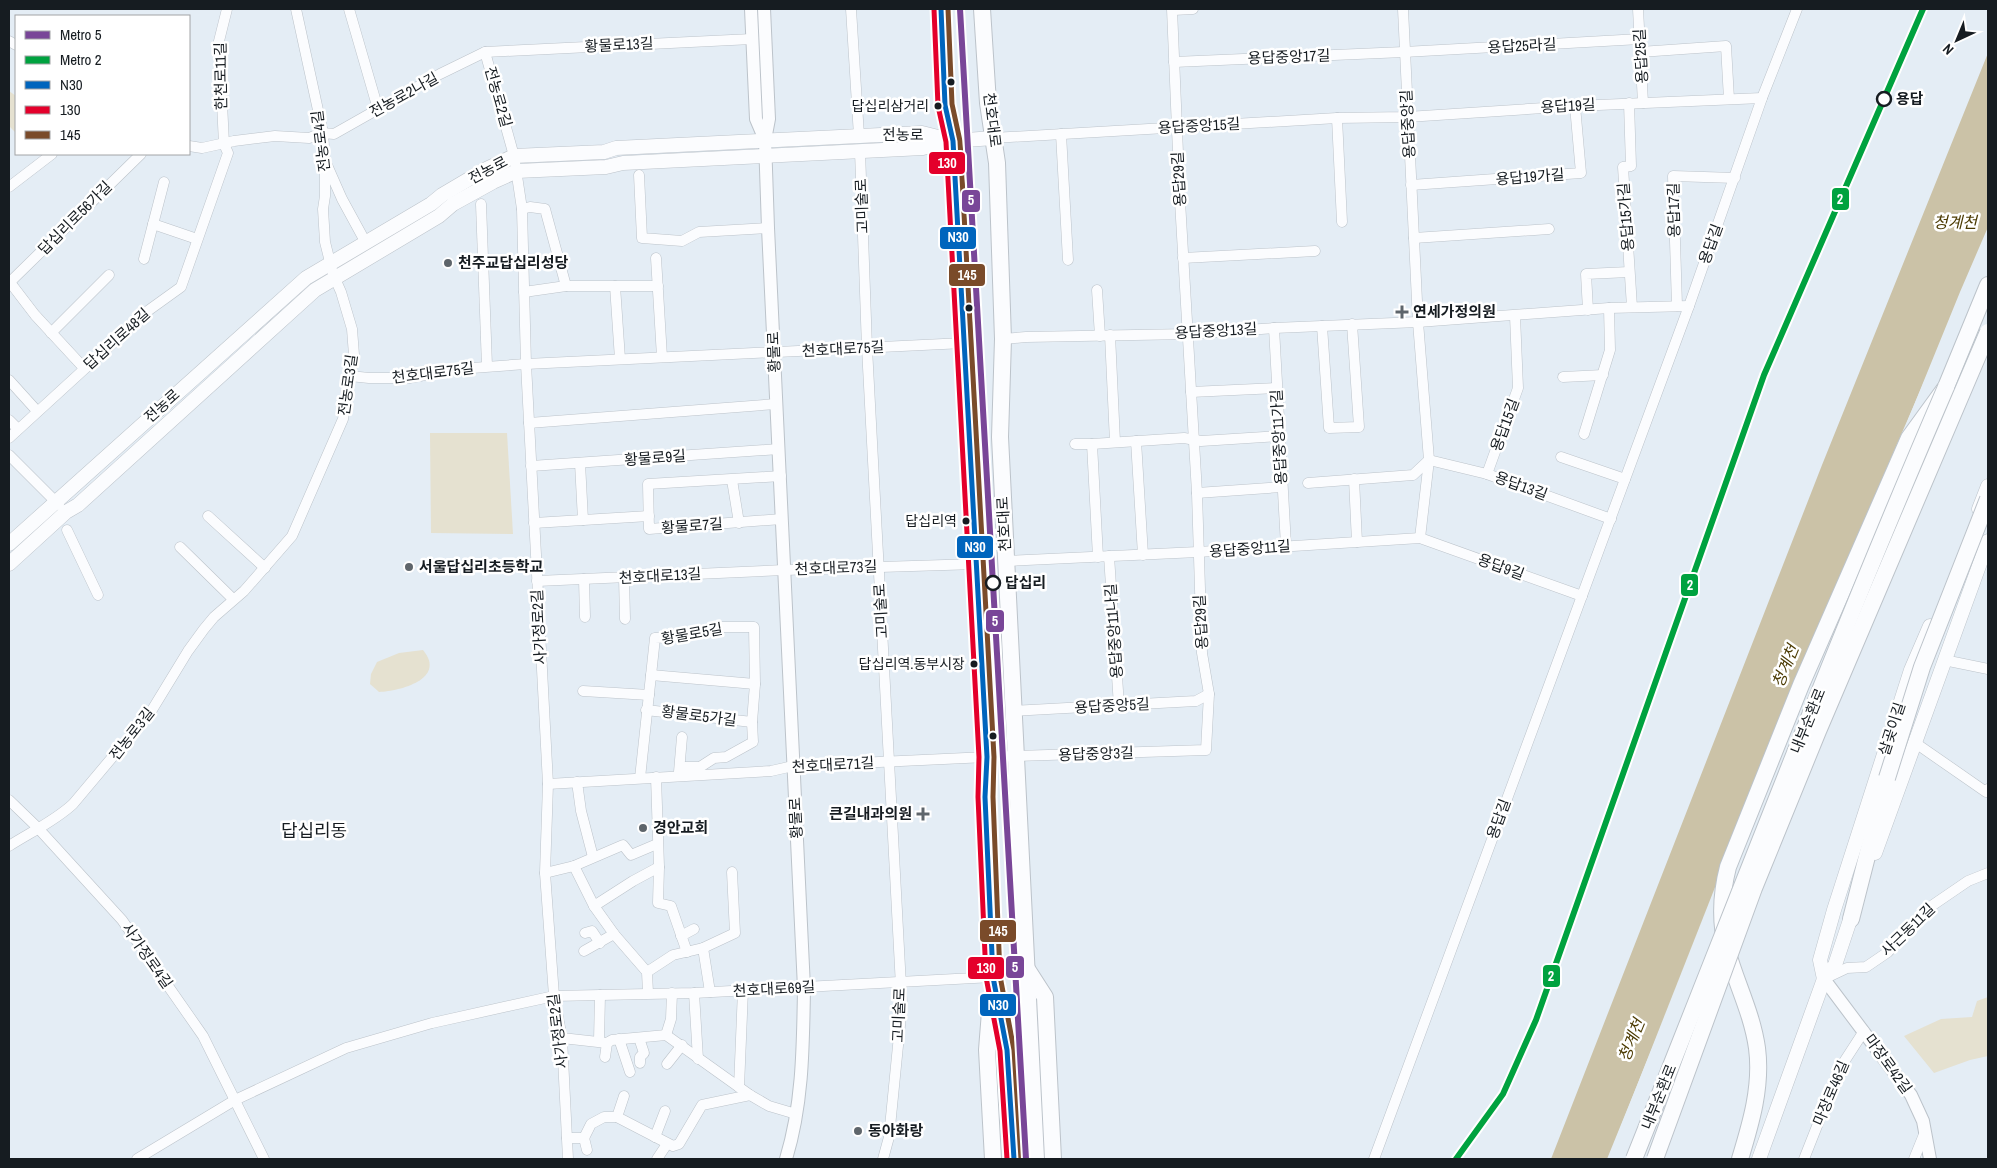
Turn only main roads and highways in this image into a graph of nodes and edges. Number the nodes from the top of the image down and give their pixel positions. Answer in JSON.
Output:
{"nodes":[{"id":1,"x":941,"y":9,"type":"edge"},
{"id":2,"x":982,"y":9,"type":"edge"},
{"id":3,"x":994,"y":138,"type":"junction"},
{"id":4,"x":953,"y":141,"type":"junction"},
{"id":5,"x":333,"y":272,"type":"junction"},
{"id":6,"x":1988,"y":285,"type":"edge"},
{"id":7,"x":1988,"y":332,"type":"edge"},
{"id":8,"x":1946,"y":387,"type":"junction"},
{"id":9,"x":1988,"y":486,"type":"edge"},
{"id":10,"x":1988,"y":499,"type":"edge"},
{"id":11,"x":1972,"y":526,"type":"junction"},
{"id":12,"x":1988,"y":526,"type":"edge"},
{"id":13,"x":1988,"y":541,"type":"edge"},
{"id":14,"x":9,"y":544,"type":"edge"},
{"id":15,"x":9,"y":564,"type":"edge"},
{"id":16,"x":1933,"y":618,"type":"junction"},
{"id":17,"x":1944,"y":660,"type":"junction"},
{"id":18,"x":1851,"y":919,"type":"junction"},
{"id":19,"x":1026,"y":967,"type":"junction"},
{"id":20,"x":993,"y":977,"type":"junction"},
{"id":21,"x":1824,"y":979,"type":"junction"},
{"id":22,"x":992,"y":1159,"type":"edge"},
{"id":23,"x":1014,"y":1159,"type":"edge"},
{"id":24,"x":1036,"y":1159,"type":"edge"},
{"id":25,"x":1053,"y":1159,"type":"edge"},
{"id":26,"x":1634,"y":1159,"type":"edge"},
{"id":27,"x":1654,"y":1159,"type":"edge"},
{"id":28,"x":1740,"y":1159,"type":"edge"},
{"id":29,"x":1759,"y":1159,"type":"edge"}],
"edges":[{"from":1,"to":4,"type":"main road","name":"천호대로"},
{"from":2,"to":3,"type":"main road","name":"천호대로"},
{"from":3,"to":4,"type":"main road","name":"용답중앙15길"},
{"from":3,"to":19,"type":"main road","name":"천호대로"},
{"from":4,"to":5,"type":"main road","name":"전농로"},
{"from":4,"to":5,"type":"main road","name":"전농로"},
{"from":4,"to":20,"type":"main road","name":"천호대로"},
{"from":5,"to":14,"type":"main road","name":"전농로"},
{"from":5,"to":15,"type":"main road","name":"전농로"},
{"from":6,"to":8,"type":"main road","name":"내부순환로"},
{"from":7,"to":27,"type":"main road","name":"내부순환로","bridge":true},
{"from":8,"to":26,"type":"main road","name":"내부순환로","bridge":true},
{"from":8,"to":28,"type":"main road","bridge":true},
{"from":9,"to":11,"type":"main road","name":"살곶이길"},
{"from":10,"to":18,"type":"main road","bridge":true},
{"from":11,"to":12,"type":"main road"},
{"from":11,"to":16,"type":"main road","name":"살곶이길"},
{"from":13,"to":17,"type":"main road","name":"살곶이길"},
{"from":16,"to":17,"type":"main road"},
{"from":16,"to":21,"type":"main road","name":"살곶이길"},
{"from":17,"to":18,"type":"main road","name":"살곶이길"},
{"from":18,"to":21,"type":"main road","name":"살곶이길"},
{"from":19,"to":24,"type":"main road","name":"천호대로"},
{"from":19,"to":25,"type":"main road"},
{"from":20,"to":22,"type":"main road"},
{"from":20,"to":23,"type":"main road","name":"천호대로"},
{"from":21,"to":29,"type":"main road","name":"살곶이길"}]}
